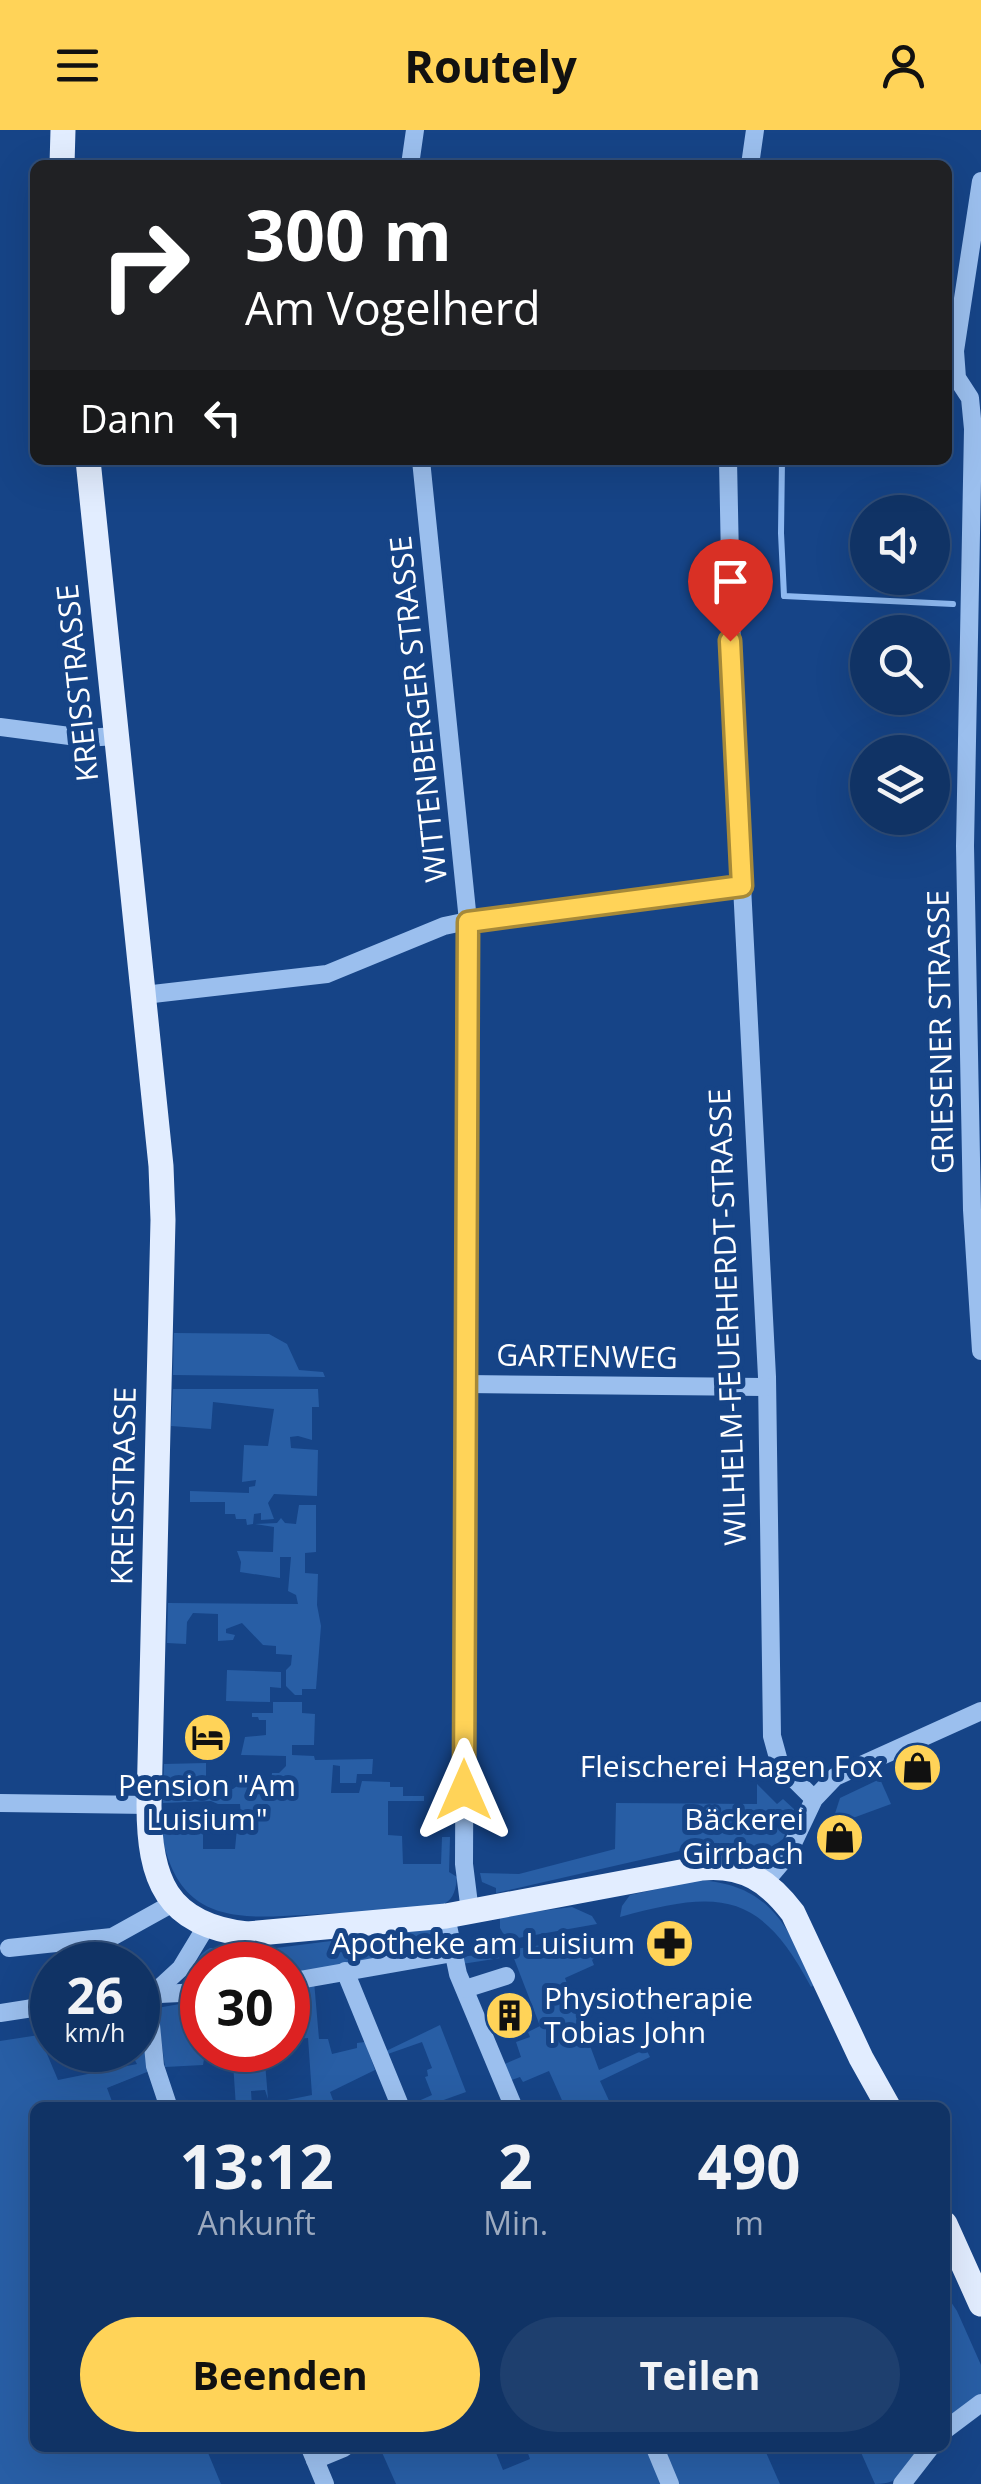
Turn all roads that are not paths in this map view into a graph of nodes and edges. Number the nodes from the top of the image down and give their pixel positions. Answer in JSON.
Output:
{"nodes":[{"id":1,"x":63,"y":130,"type":"edge"},
{"id":2,"x":415,"y":130,"type":"edge"},
{"id":3,"x":755,"y":130,"type":"edge"},
{"id":4,"x":62,"y":160,"type":"edge"},
{"id":5,"x":411,"y":160,"type":"edge"},
{"id":6,"x":751,"y":160,"type":"edge"},
{"id":7,"x":981,"y":181,"type":"edge"},
{"id":8,"x":975,"y":401,"type":"edge"},
{"id":9,"x":89,"y":465,"type":"edge"},
{"id":10,"x":422,"y":465,"type":"edge"},
{"id":11,"x":728,"y":465,"type":"edge"},
{"id":12,"x":974,"y":712,"type":"edge"},
{"id":13,"x":0,"y":727,"type":"edge"},
{"id":14,"x":116,"y":736,"type":"junction"},
{"id":15,"x":742,"y":886,"type":"junction"},
{"id":16,"x":468,"y":922,"type":"junction"},
{"id":17,"x":974,"y":948,"type":"edge"},
{"id":18,"x":144,"y":995,"type":"junction"},
{"id":19,"x":978,"y":1236,"type":"edge"},
{"id":20,"x":981,"y":1351,"type":"edge"},
{"id":21,"x":466,"y":1384,"type":"junction"},
{"id":22,"x":768,"y":1387,"type":"junction"},
{"id":23,"x":981,"y":1711,"type":"edge"},
{"id":24,"x":814,"y":1799,"type":"junction"},
{"id":25,"x":0,"y":1802,"type":"edge"},
{"id":26,"x":148,"y":1805,"type":"junction"},
{"id":27,"x":764,"y":1882,"type":"junction"},
{"id":28,"x":175,"y":1902,"type":"junction"},
{"id":29,"x":458,"y":1914,"type":"junction"},
{"id":30,"x":207,"y":1926,"type":"junction"},
{"id":31,"x":8,"y":1948,"type":"dead end"},
{"id":32,"x":453,"y":1952,"type":"junction"},
{"id":33,"x":345,"y":1971,"type":"junction"},
{"id":34,"x":506,"y":1976,"type":"dead end"},
{"id":35,"x":310,"y":1978,"type":"edge"},
{"id":36,"x":160,"y":1984,"type":"edge"},
{"id":37,"x":465,"y":1989,"type":"junction"},
{"id":38,"x":30,"y":2009,"type":"edge"},
{"id":39,"x":0,"y":2014,"type":"edge"},
{"id":40,"x":156,"y":2072,"type":"edge"},
{"id":41,"x":167,"y":2102,"type":"edge"},
{"id":42,"x":399,"y":2102,"type":"edge"},
{"id":43,"x":512,"y":2102,"type":"edge"},
{"id":44,"x":885,"y":2102,"type":"edge"},
{"id":45,"x":950,"y":2235,"type":"edge"},
{"id":46,"x":981,"y":2304,"type":"edge"},
{"id":47,"x":981,"y":2404,"type":"edge"},
{"id":48,"x":950,"y":2426,"type":"edge"},
{"id":49,"x":657,"y":2452,"type":"edge"},
{"id":50,"x":927,"y":2452,"type":"edge"},
{"id":51,"x":313,"y":2454,"type":"edge"},
{"id":52,"x":325,"y":2484,"type":"edge"},
{"id":53,"x":670,"y":2484,"type":"edge"},
{"id":54,"x":902,"y":2484,"type":"edge"}],
"edges":[{"from":1,"to":4,"type":"main road"},
{"from":2,"to":5,"type":"street"},
{"from":3,"to":6,"type":"street"},
{"from":7,"to":8,"type":"street","name":"GRIESENER STRASSE"},
{"from":8,"to":12,"type":"street","name":"GRIESENER STRASSE"},
{"from":9,"to":14,"type":"main road","name":"KREISSTRASSE"},
{"from":10,"to":16,"type":"street","name":"WITTENBERGER STRASSE"},
{"from":11,"to":15,"type":"street","name":"WILHELM-FEUERHERDT-STRASSE"},
{"from":12,"to":17,"type":"street","name":"GRIESENER STRASSE"},
{"from":13,"to":14,"type":"street"},
{"from":14,"to":18,"type":"main road","name":"KREISSTRASSE"},
{"from":15,"to":16,"type":"street"},
{"from":15,"to":22,"type":"street","name":"WILHELM-FEUERHERDT-STRASSE"},
{"from":16,"to":18,"type":"street"},
{"from":16,"to":21,"type":"street","name":"WITTENBERGER STRASSE"},
{"from":17,"to":19,"type":"street","name":"GRIESENER STRASSE"},
{"from":18,"to":26,"type":"main road","name":"KREISSTRASSE"},
{"from":19,"to":20,"type":"street","name":"GRIESENER STRASSE"},
{"from":21,"to":22,"type":"street","name":"GARTENWEG"},
{"from":21,"to":29,"type":"street","name":"WITTENBERGER STRASSE"},
{"from":22,"to":24,"type":"street","name":"WILHELM-FEUERHERDT-STRASSE"},
{"from":23,"to":24,"type":"street"},
{"from":24,"to":27,"type":"street"},
{"from":25,"to":26,"type":"street"},
{"from":26,"to":28,"type":"main road","name":"KREISSTRASSE"},
{"from":27,"to":29,"type":"main road","name":"KREISSTRASSE"},
{"from":27,"to":44,"type":"main road"},
{"from":28,"to":30,"type":"main road","name":"KREISSTRASSE"},
{"from":28,"to":31,"type":"street"},
{"from":29,"to":30,"type":"main road","name":"KREISSTRASSE"},
{"from":29,"to":32,"type":"street","name":"WITTENBERGER STRASSE"},
{"from":30,"to":36,"type":"street"},
{"from":32,"to":33,"type":"street"},
{"from":32,"to":37,"type":"street","name":"WITTENBERGER STRASSE"},
{"from":33,"to":35,"type":"street"},
{"from":33,"to":42,"type":"street"},
{"from":34,"to":37,"type":"street"},
{"from":37,"to":43,"type":"street","name":"WITTENBERGER STRASSE"},
{"from":38,"to":39,"type":"street"},
{"from":40,"to":41,"type":"street"},
{"from":45,"to":46,"type":"main road"},
{"from":47,"to":48,"type":"street"},
{"from":49,"to":53,"type":"street"},
{"from":50,"to":54,"type":"street"},
{"from":51,"to":52,"type":"street"}]}
